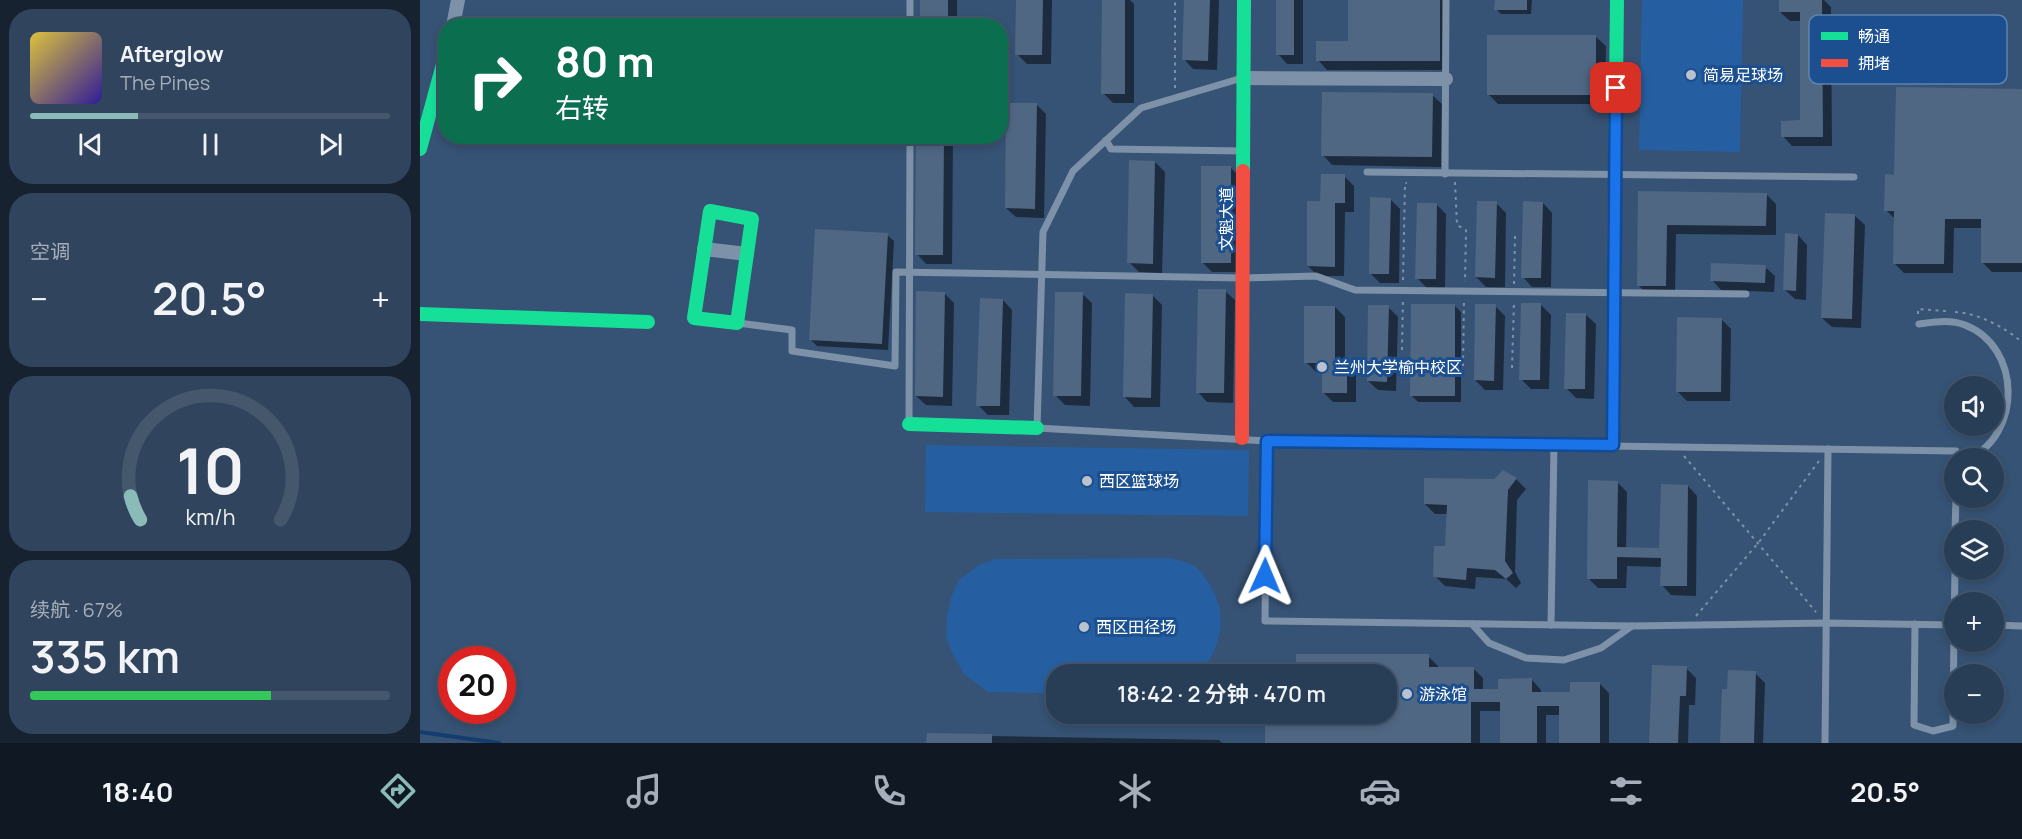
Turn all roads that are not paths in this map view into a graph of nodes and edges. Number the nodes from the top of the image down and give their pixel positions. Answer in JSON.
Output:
{"nodes":[{"id":1,"x":459,"y":0,"type":"edge"},
{"id":2,"x":910,"y":0,"type":"edge"},
{"id":3,"x":1244,"y":0,"type":"edge"},
{"id":4,"x":1446,"y":0,"type":"edge"},
{"id":5,"x":1617,"y":0,"type":"edge"},
{"id":6,"x":455,"y":18,"type":"edge"},
{"id":7,"x":910,"y":18,"type":"edge"},
{"id":8,"x":1243,"y":78,"type":"junction"},
{"id":9,"x":1446,"y":79,"type":"junction"},
{"id":10,"x":438,"y":83,"type":"edge"},
{"id":11,"x":1106,"y":140,"type":"junction"},
{"id":12,"x":909,"y":144,"type":"edge"},
{"id":13,"x":420,"y":149,"type":"edge"},
{"id":14,"x":1243,"y":151,"type":"junction"},
{"id":15,"x":1366,"y":172,"type":"dead end"},
{"id":16,"x":1445,"y":174,"type":"junction"},
{"id":17,"x":1615,"y":175,"type":"junction"},
{"id":18,"x":1854,"y":177,"type":"dead end"},
{"id":19,"x":704,"y":249,"type":"junction"},
{"id":20,"x":747,"y":254,"type":"junction"},
{"id":21,"x":909,"y":272,"type":"junction"},
{"id":22,"x":1041,"y":273,"type":"junction"},
{"id":23,"x":1242,"y":278,"type":"junction"},
{"id":24,"x":1614,"y":292,"type":"junction"},
{"id":25,"x":1746,"y":294,"type":"dead end"},
{"id":26,"x":420,"y":314,"type":"edge"},
{"id":27,"x":648,"y":322,"type":"dead end"},
{"id":28,"x":737,"y":323,"type":"junction"},
{"id":29,"x":1919,"y":324,"type":"dead end"},
{"id":30,"x":909,"y":424,"type":"joint"},
{"id":31,"x":1037,"y":428,"type":"junction"},
{"id":32,"x":1242,"y":438,"type":"junction"},
{"id":33,"x":1267,"y":441,"type":"junction"},
{"id":34,"x":1554,"y":444,"type":"junction"},
{"id":35,"x":1613,"y":445,"type":"junction"},
{"id":36,"x":1985,"y":448,"type":"edge"},
{"id":37,"x":1828,"y":449,"type":"junction"},
{"id":38,"x":1944,"y":451,"type":"edge"},
{"id":39,"x":1826,"y":623,"type":"junction"},
{"id":40,"x":1472,"y":624,"type":"junction"},
{"id":41,"x":1915,"y":624,"type":"junction"},
{"id":42,"x":1551,"y":625,"type":"junction"},
{"id":43,"x":1944,"y":625,"type":"edge"},
{"id":44,"x":1633,"y":626,"type":"junction"},
{"id":45,"x":2004,"y":626,"type":"edge"},
{"id":46,"x":2022,"y":626,"type":"edge"},
{"id":47,"x":1954,"y":652,"type":"edge"},
{"id":48,"x":1825,"y":743,"type":"edge"}],
"edges":[{"from":1,"to":6,"type":"street"},
{"from":2,"to":7,"type":"lane"},
{"from":3,"to":8,"type":"street","name":"文魁大道"},
{"from":4,"to":9,"type":"lane"},
{"from":5,"to":17,"type":"street"},
{"from":8,"to":9,"type":"street"},
{"from":8,"to":11,"type":"lane"},
{"from":8,"to":14,"type":"street","name":"文魁大道"},
{"from":9,"to":16,"type":"lane"},
{"from":10,"to":13,"type":"street"},
{"from":11,"to":14,"type":"lane"},
{"from":11,"to":22,"type":"lane"},
{"from":12,"to":21,"type":"lane"},
{"from":14,"to":23,"type":"street","name":"文魁大道"},
{"from":15,"to":16,"type":"lane"},
{"from":16,"to":17,"type":"lane"},
{"from":17,"to":18,"type":"lane"},
{"from":17,"to":24,"type":"street"},
{"from":19,"to":20,"type":"street"},
{"from":19,"to":20,"type":"street"},
{"from":19,"to":28,"type":"street"},
{"from":20,"to":28,"type":"street"},
{"from":21,"to":22,"type":"lane"},
{"from":21,"to":28,"type":"lane"},
{"from":21,"to":30,"type":"lane"},
{"from":22,"to":23,"type":"lane"},
{"from":22,"to":31,"type":"lane"},
{"from":23,"to":24,"type":"lane"},
{"from":23,"to":32,"type":"street","name":"文魁大道"},
{"from":24,"to":25,"type":"lane"},
{"from":24,"to":35,"type":"street"},
{"from":26,"to":27,"type":"street"},
{"from":29,"to":36,"type":"lane"},
{"from":30,"to":31,"type":"street"},
{"from":31,"to":32,"type":"lane"},
{"from":32,"to":33,"type":"lane"},
{"from":33,"to":34,"type":"lane"},
{"from":33,"to":40,"type":"lane"},
{"from":34,"to":35,"type":"lane"},
{"from":34,"to":42,"type":"lane"},
{"from":35,"to":37,"type":"lane"},
{"from":37,"to":38,"type":"lane"},
{"from":37,"to":39,"type":"lane"},
{"from":39,"to":41,"type":"lane"},
{"from":39,"to":44,"type":"lane"},
{"from":39,"to":48,"type":"lane"},
{"from":40,"to":42,"type":"lane"},
{"from":40,"to":44,"type":"lane"},
{"from":41,"to":43,"type":"lane"},
{"from":41,"to":47,"type":"lane"},
{"from":42,"to":44,"type":"lane"},
{"from":45,"to":46,"type":"lane"}]}
